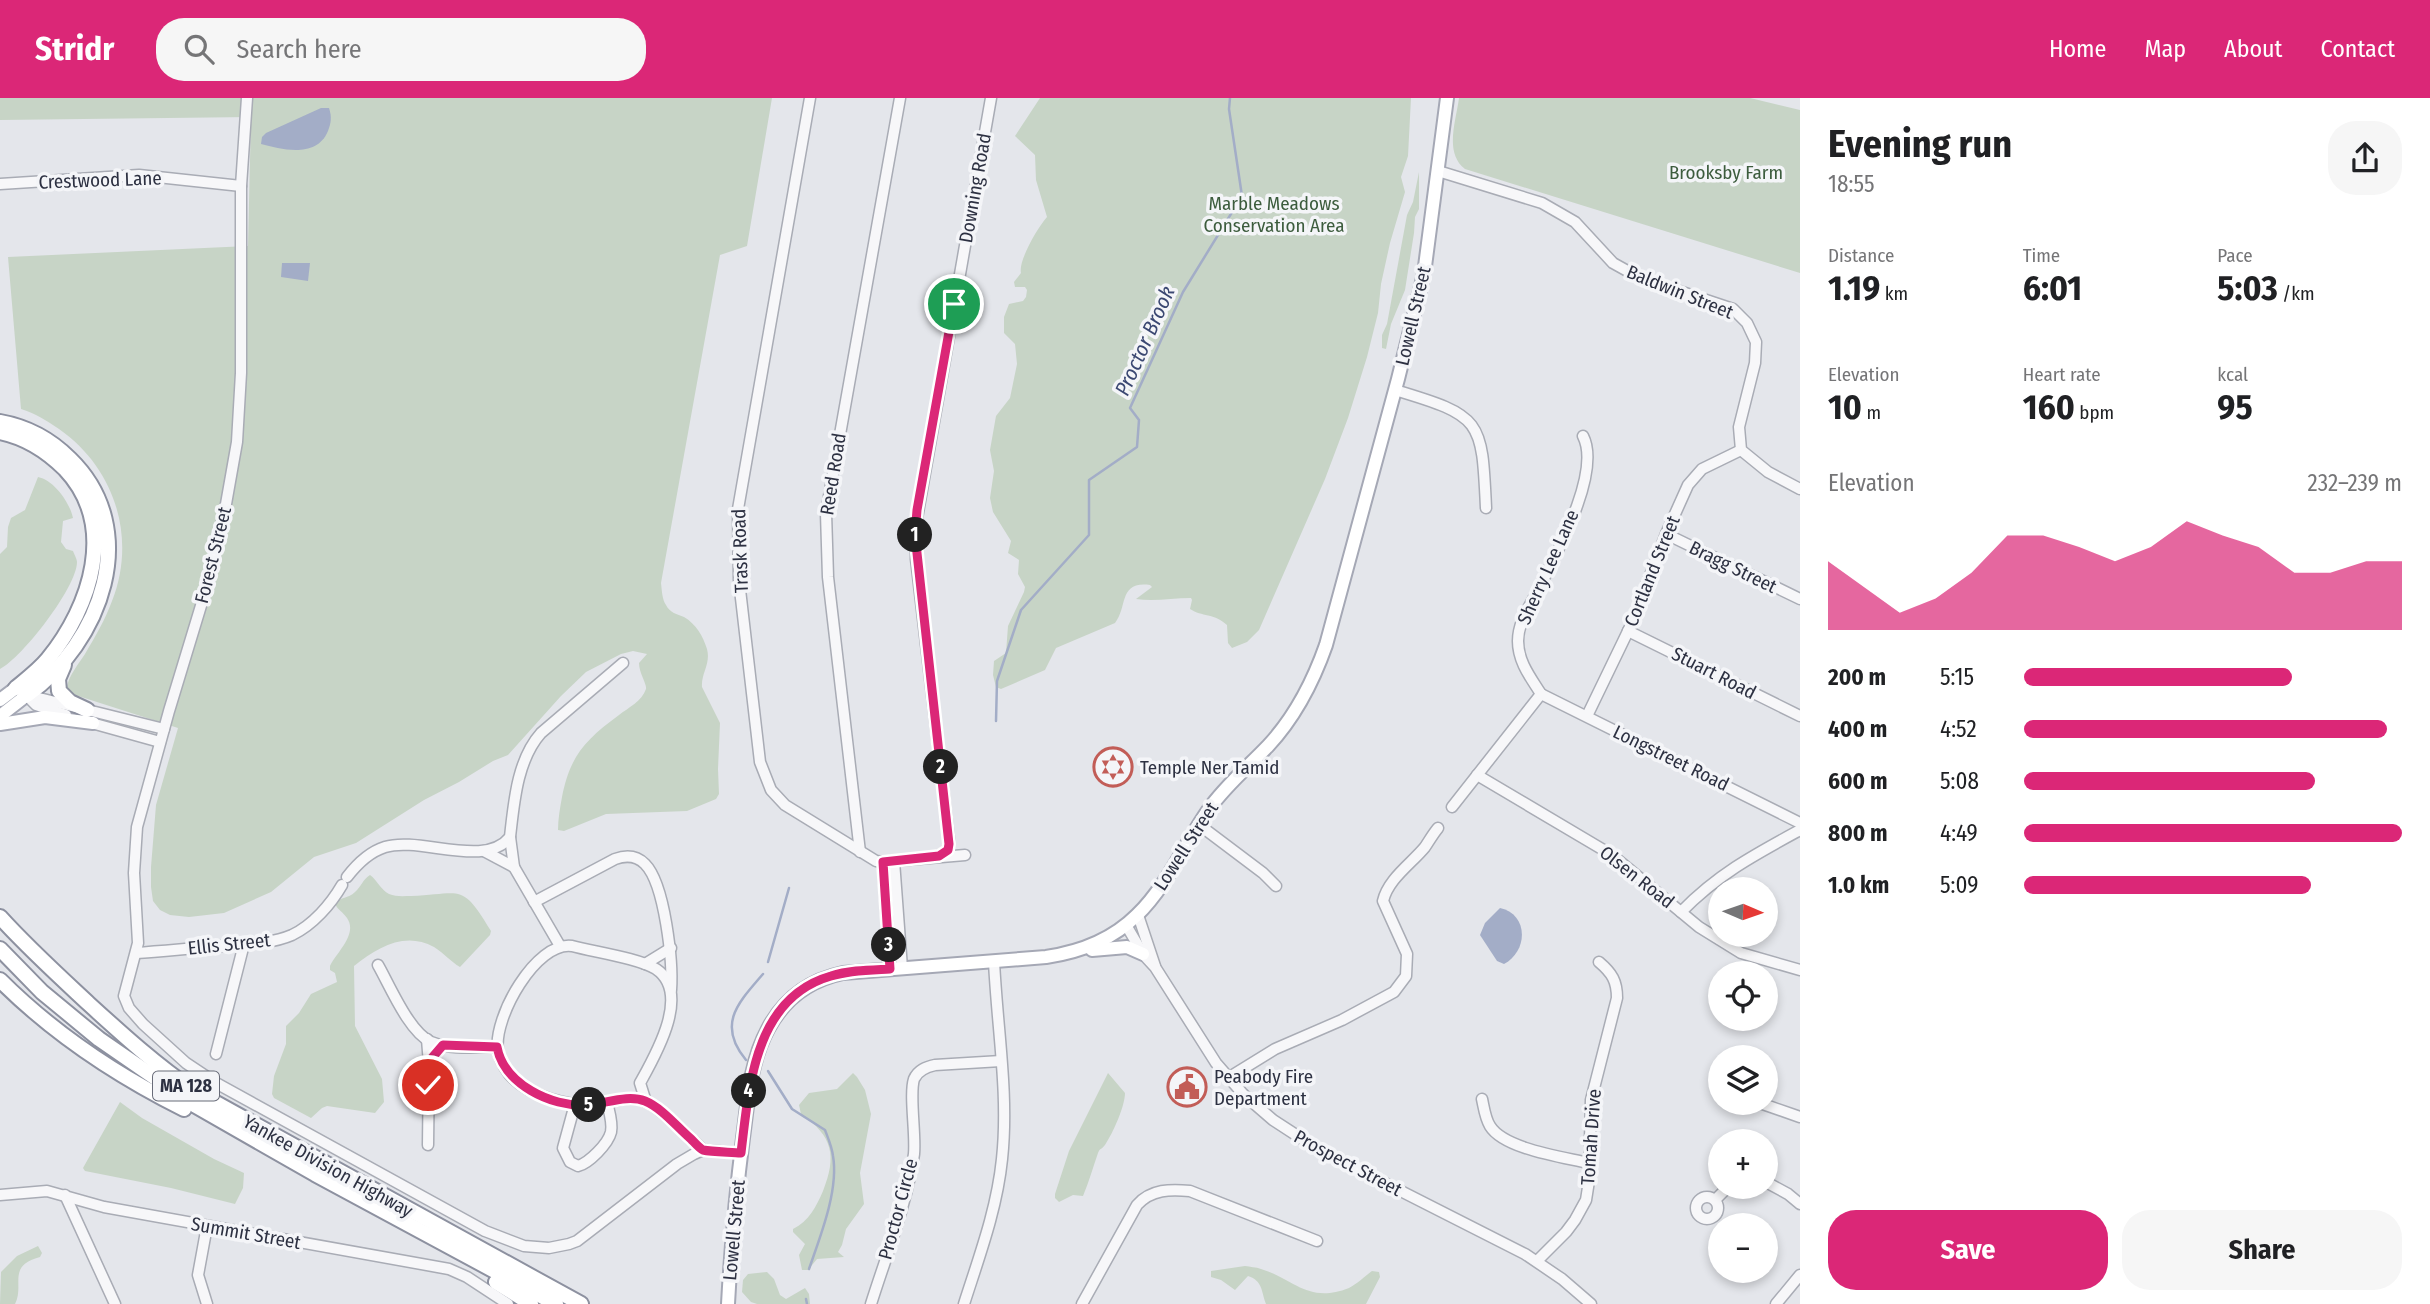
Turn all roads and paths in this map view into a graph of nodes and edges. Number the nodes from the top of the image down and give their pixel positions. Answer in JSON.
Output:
{"nodes":[{"id":1,"x":247,"y":98,"type":"edge"},
{"id":2,"x":810,"y":98,"type":"edge"},
{"id":3,"x":900,"y":98,"type":"edge"},
{"id":4,"x":991,"y":98,"type":"edge"},
{"id":5,"x":1447,"y":98,"type":"edge"},
{"id":6,"x":1438,"y":171,"type":"junction"},
{"id":7,"x":0,"y":184,"type":"edge"},
{"id":8,"x":241,"y":186,"type":"junction"},
{"id":9,"x":1395,"y":390,"type":"junction"},
{"id":10,"x":0,"y":422,"type":"edge"},
{"id":11,"x":0,"y":432,"type":"edge"},
{"id":12,"x":1583,"y":436,"type":"dead end"},
{"id":13,"x":1741,"y":450,"type":"junction"},
{"id":14,"x":1800,"y":489,"type":"edge"},
{"id":15,"x":1486,"y":508,"type":"dead end"},
{"id":16,"x":1666,"y":534,"type":"junction"},
{"id":17,"x":1800,"y":599,"type":"edge"},
{"id":18,"x":1628,"y":631,"type":"junction"},
{"id":19,"x":71,"y":653,"type":"junction"},
{"id":20,"x":623,"y":663,"type":"dead end"},
{"id":21,"x":22,"y":692,"type":"junction"},
{"id":22,"x":1541,"y":694,"type":"junction"},
{"id":23,"x":0,"y":700,"type":"edge"},
{"id":24,"x":0,"y":716,"type":"edge"},
{"id":25,"x":1587,"y":716,"type":"junction"},
{"id":26,"x":1800,"y":716,"type":"edge"},
{"id":27,"x":90,"y":717,"type":"junction"},
{"id":28,"x":0,"y":724,"type":"edge"},
{"id":29,"x":164,"y":729,"type":"junction"},
{"id":30,"x":160,"y":742,"type":"junction"},
{"id":31,"x":1477,"y":775,"type":"junction"},
{"id":32,"x":1452,"y":807,"type":"dead end"},
{"id":33,"x":1800,"y":823,"type":"edge"},
{"id":34,"x":1198,"y":824,"type":"junction"},
{"id":35,"x":1438,"y":828,"type":"dead end"},
{"id":36,"x":1800,"y":830,"type":"edge"},
{"id":37,"x":510,"y":836,"type":"junction"},
{"id":38,"x":484,"y":851,"type":"junction"},
{"id":39,"x":860,"y":852,"type":"junction"},
{"id":40,"x":965,"y":855,"type":"dead end"},
{"id":41,"x":939,"y":856,"type":"junction"},
{"id":42,"x":888,"y":862,"type":"junction"},
{"id":43,"x":514,"y":867,"type":"junction"},
{"id":44,"x":1276,"y":886,"type":"dead end"},
{"id":45,"x":534,"y":902,"type":"junction"},
{"id":46,"x":1681,"y":912,"type":"junction"},
{"id":47,"x":1138,"y":915,"type":"junction"},
{"id":48,"x":0,"y":918,"type":"edge"},
{"id":49,"x":1126,"y":925,"type":"junction"},
{"id":50,"x":244,"y":944,"type":"junction"},
{"id":51,"x":560,"y":946,"type":"junction"},
{"id":52,"x":671,"y":948,"type":"junction"},
{"id":53,"x":0,"y":949,"type":"edge"},
{"id":54,"x":1078,"y":951,"type":"junction"},
{"id":55,"x":136,"y":953,"type":"junction"},
{"id":56,"x":1143,"y":954,"type":"junction"},
{"id":57,"x":993,"y":961,"type":"junction"},
{"id":58,"x":1599,"y":962,"type":"dead end"},
{"id":59,"x":645,"y":964,"type":"junction"},
{"id":60,"x":378,"y":965,"type":"dead end"},
{"id":61,"x":1155,"y":967,"type":"junction"},
{"id":62,"x":896,"y":968,"type":"junction"},
{"id":63,"x":1800,"y":970,"type":"edge"},
{"id":64,"x":0,"y":981,"type":"edge"},
{"id":65,"x":0,"y":994,"type":"edge"},
{"id":66,"x":670,"y":998,"type":"junction"},
{"id":67,"x":125,"y":1002,"type":"joint"},
{"id":68,"x":51,"y":1027,"type":"junction"},
{"id":69,"x":427,"y":1039,"type":"junction"},
{"id":70,"x":443,"y":1045,"type":"junction"},
{"id":71,"x":497,"y":1047,"type":"junction"},
{"id":72,"x":216,"y":1054,"type":"dead end"},
{"id":73,"x":1001,"y":1061,"type":"junction"},
{"id":74,"x":429,"y":1064,"type":"junction"},
{"id":75,"x":1228,"y":1078,"type":"junction"},
{"id":76,"x":640,"y":1083,"type":"junction"},
{"id":77,"x":624,"y":1099,"type":"junction"},
{"id":78,"x":1482,"y":1099,"type":"dead end"},
{"id":79,"x":646,"y":1101,"type":"junction"},
{"id":80,"x":607,"y":1102,"type":"junction"},
{"id":81,"x":575,"y":1104,"type":"junction"},
{"id":82,"x":1778,"y":1109,"type":"edge"},
{"id":83,"x":1800,"y":1117,"type":"edge"},
{"id":84,"x":428,"y":1145,"type":"dead end"},
{"id":85,"x":703,"y":1150,"type":"junction"},
{"id":86,"x":741,"y":1153,"type":"junction"},
{"id":87,"x":284,"y":1157,"type":"junction"},
{"id":88,"x":1588,"y":1163,"type":"junction"},
{"id":89,"x":1778,"y":1189,"type":"edge"},
{"id":90,"x":0,"y":1195,"type":"edge"},
{"id":91,"x":65,"y":1195,"type":"junction"},
{"id":92,"x":1800,"y":1204,"type":"edge"},
{"id":93,"x":394,"y":1217,"type":"junction"},
{"id":94,"x":207,"y":1226,"type":"junction"},
{"id":95,"x":1317,"y":1241,"type":"dead end"},
{"id":96,"x":1537,"y":1261,"type":"junction"},
{"id":97,"x":1800,"y":1275,"type":"edge"},
{"id":98,"x":488,"y":1291,"type":"junction"},
{"id":99,"x":114,"y":1304,"type":"edge"},
{"id":100,"x":207,"y":1304,"type":"edge"},
{"id":101,"x":489,"y":1304,"type":"edge"},
{"id":102,"x":508,"y":1304,"type":"edge"},
{"id":103,"x":531,"y":1304,"type":"edge"},
{"id":104,"x":556,"y":1304,"type":"edge"},
{"id":105,"x":581,"y":1304,"type":"edge"},
{"id":106,"x":728,"y":1304,"type":"edge"},
{"id":107,"x":871,"y":1304,"type":"edge"},
{"id":108,"x":964,"y":1304,"type":"edge"},
{"id":109,"x":1082,"y":1304,"type":"edge"},
{"id":110,"x":1591,"y":1304,"type":"edge"},
{"id":111,"x":1776,"y":1304,"type":"edge"}],
"edges":[{"from":1,"to":8,"type":"street","name":"Forest Street"},
{"from":2,"to":39,"type":"street","name":"Trask Road"},
{"from":3,"to":39,"type":"street","name":"Reed Road"},
{"from":4,"to":41,"type":"street","name":"Downing Road"},
{"from":5,"to":6,"type":"main road","name":"Lowell Street"},
{"from":6,"to":9,"type":"main road","name":"Lowell Street"},
{"from":6,"to":13,"type":"street","name":"Baldwin Street"},
{"from":7,"to":8,"type":"street","name":"Crestwood Lane"},
{"from":8,"to":29,"type":"street","name":"Forest Street"},
{"from":9,"to":15,"type":"street"},
{"from":9,"to":34,"type":"main road","name":"Lowell Street"},
{"from":10,"to":19,"type":"highway"},
{"from":11,"to":21,"type":"highway"},
{"from":12,"to":22,"type":"street","name":"Sherry Lee Lane"},
{"from":13,"to":14,"type":"street"},
{"from":13,"to":16,"type":"street","name":"Cortland Street"},
{"from":16,"to":17,"type":"street","name":"Bragg Street"},
{"from":16,"to":18,"type":"street","name":"Cortland Street"},
{"from":18,"to":25,"type":"street","name":"Cortland Street"},
{"from":18,"to":26,"type":"street","name":"Stuart Road"},
{"from":19,"to":21,"type":"highway"},
{"from":19,"to":27,"type":"highway"},
{"from":20,"to":37,"type":"street"},
{"from":21,"to":23,"type":"main road"},
{"from":21,"to":24,"type":"main road"},
{"from":21,"to":27,"type":"street"},
{"from":22,"to":25,"type":"street","name":"Longstreet Road"},
{"from":22,"to":31,"type":"street"},
{"from":25,"to":33,"type":"street","name":"Longstreet Road"},
{"from":27,"to":28,"type":"main road"},
{"from":27,"to":29,"type":"street"},
{"from":27,"to":30,"type":"street"},
{"from":29,"to":30,"type":"street","name":"Forest Street"},
{"from":30,"to":55,"type":"street","name":"Forest Street"},
{"from":31,"to":32,"type":"street"},
{"from":31,"to":46,"type":"street","name":"Olsen Road"},
{"from":34,"to":44,"type":"street"},
{"from":34,"to":47,"type":"main road","name":"Lowell Street"},
{"from":35,"to":75,"type":"street"},
{"from":36,"to":46,"type":"street"},
{"from":37,"to":38,"type":"street"},
{"from":37,"to":43,"type":"street"},
{"from":38,"to":43,"type":"street"},
{"from":38,"to":50,"type":"street","name":"Ellis Street"},
{"from":39,"to":42,"type":"street","name":"Trask Road"},
{"from":40,"to":41,"type":"street","name":"Trask Road"},
{"from":41,"to":42,"type":"street","name":"Trask Road"},
{"from":42,"to":62,"type":"street"},
{"from":43,"to":45,"type":"street"},
{"from":45,"to":51,"type":"street"},
{"from":45,"to":52,"type":"street"},
{"from":46,"to":63,"type":"street","name":"Olsen Road"},
{"from":47,"to":49,"type":"main road","name":"Lowell Street"},
{"from":47,"to":61,"type":"street","name":"Prospect Street"},
{"from":48,"to":105,"type":"highway","name":"Yankee Division Highway","number":"MA 128"},
{"from":49,"to":54,"type":"main road","name":"Lowell Street"},
{"from":49,"to":56,"type":"street","name":"Prospect Street"},
{"from":50,"to":55,"type":"street","name":"Ellis Street"},
{"from":50,"to":72,"type":"street"},
{"from":51,"to":59,"type":"street"},
{"from":51,"to":71,"type":"street"},
{"from":52,"to":59,"type":"street"},
{"from":52,"to":66,"type":"street"},
{"from":53,"to":87,"type":"highway","name":"Yankee Division Highway","number":"MA 128"},
{"from":54,"to":56,"type":"main road"},
{"from":54,"to":57,"type":"main road","name":"Lowell Street"},
{"from":55,"to":67,"type":"street","name":"Forest Street"},
{"from":56,"to":61,"type":"street","name":"Prospect Street"},
{"from":57,"to":62,"type":"main road","name":"Lowell Street"},
{"from":57,"to":73,"type":"street"},
{"from":58,"to":88,"type":"street","name":"Tomah Drive"},
{"from":59,"to":66,"type":"street"},
{"from":60,"to":69,"type":"street"},
{"from":61,"to":75,"type":"street","name":"Prospect Street"},
{"from":62,"to":86,"type":"main road","name":"Lowell Street"},
{"from":64,"to":68,"type":"highway"},
{"from":65,"to":68,"type":"highway"},
{"from":66,"to":76,"type":"street"},
{"from":67,"to":85,"type":"street","name":"Yankee Division Highway"},
{"from":68,"to":87,"type":"highway"},
{"from":69,"to":70,"type":"street"},
{"from":69,"to":74,"type":"street"},
{"from":70,"to":71,"type":"street"},
{"from":70,"to":74,"type":"street"},
{"from":71,"to":81,"type":"street"},
{"from":73,"to":107,"type":"street","name":"Proctor Circle"},
{"from":73,"to":108,"type":"street"},
{"from":74,"to":84,"type":"street"},
{"from":75,"to":96,"type":"street","name":"Prospect Street"},
{"from":76,"to":77,"type":"street"},
{"from":76,"to":79,"type":"street"},
{"from":77,"to":79,"type":"street"},
{"from":77,"to":80,"type":"street"},
{"from":78,"to":88,"type":"street"},
{"from":79,"to":85,"type":"street"},
{"from":80,"to":81,"type":"street"},
{"from":80,"to":81,"type":"street"},
{"from":82,"to":83,"type":"street"},
{"from":85,"to":86,"type":"street"},
{"from":86,"to":106,"type":"main road","name":"Lowell Street"},
{"from":87,"to":93,"type":"highway","name":"Yankee Division Highway","number":"MA 128"},
{"from":88,"to":96,"type":"street","name":"Tomah Drive"},
{"from":89,"to":92,"type":"street"},
{"from":90,"to":91,"type":"street","name":"Summit Street"},
{"from":91,"to":94,"type":"street","name":"Summit Street"},
{"from":91,"to":99,"type":"street"},
{"from":93,"to":103,"type":"highway"},
{"from":93,"to":104,"type":"highway","name":"Yankee Division Highway","number":"MA 128"},
{"from":94,"to":98,"type":"street","name":"Summit Street"},
{"from":94,"to":100,"type":"street"},
{"from":95,"to":109,"type":"street"},
{"from":96,"to":110,"type":"street","name":"Prospect Street"},
{"from":97,"to":111,"type":"street"},
{"from":98,"to":101,"type":"street"},
{"from":98,"to":102,"type":"street","name":"Summit Street"}]}
